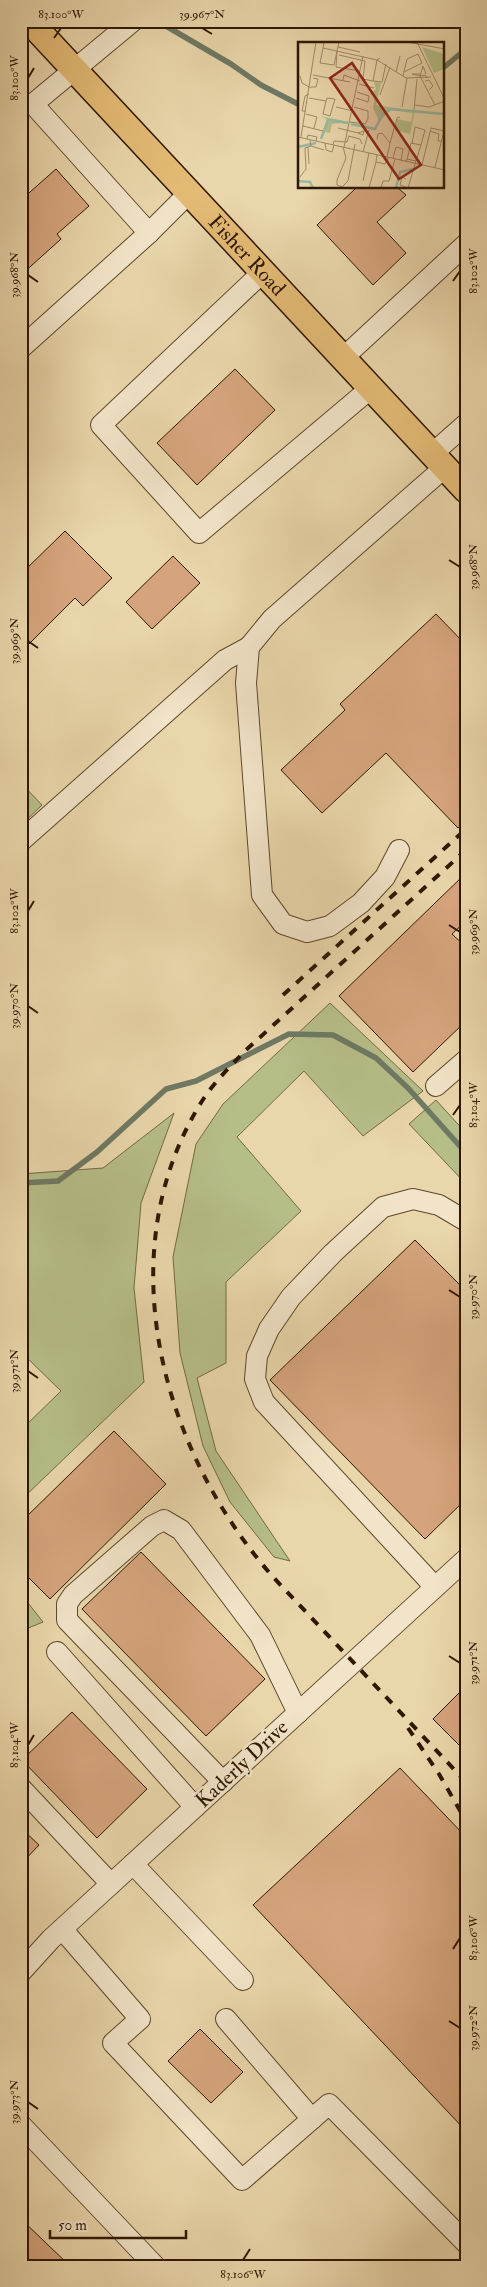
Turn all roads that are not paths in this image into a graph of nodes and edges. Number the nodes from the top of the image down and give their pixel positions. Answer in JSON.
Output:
{"nodes":[{"id":1,"x":30,"y":21,"type":"edge"},
{"id":2,"x":131,"y":23,"type":"edge"},
{"id":3,"x":74,"y":70,"type":"junction"},
{"id":4,"x":27,"y":109,"type":"edge"},
{"id":5,"x":189,"y":193,"type":"junction"},
{"id":6,"x":149,"y":233,"type":"junction"},
{"id":7,"x":466,"y":244,"type":"edge"},
{"id":8,"x":263,"y":272,"type":"junction"},
{"id":9,"x":21,"y":348,"type":"edge"},
{"id":10,"x":343,"y":358,"type":"junction"},
{"id":11,"x":371,"y":388,"type":"junction"},
{"id":12,"x":466,"y":424,"type":"edge"},
{"id":13,"x":439,"y":461,"type":"junction"},
{"id":14,"x":466,"y":490,"type":"edge"},
{"id":15,"x":249,"y":647,"type":"junction"},
{"id":16,"x":21,"y":841,"type":"edge"},
{"id":17,"x":399,"y":850,"type":"dead end"},
{"id":18,"x":466,"y":1060,"type":"edge"},
{"id":19,"x":436,"y":1086,"type":"dead end"},
{"id":20,"x":466,"y":1221,"type":"edge"},
{"id":21,"x":466,"y":1559,"type":"edge"},
{"id":22,"x":435,"y":1587,"type":"junction"},
{"id":23,"x":57,"y":1652,"type":"dead end"},
{"id":24,"x":298,"y":1713,"type":"junction"},
{"id":25,"x":223,"y":1782,"type":"junction"},
{"id":26,"x":21,"y":1788,"type":"edge"},
{"id":27,"x":195,"y":1807,"type":"junction"},
{"id":28,"x":133,"y":1864,"type":"junction"},
{"id":29,"x":111,"y":1884,"type":"junction"},
{"id":30,"x":62,"y":1929,"type":"junction"},
{"id":31,"x":21,"y":1972,"type":"edge"},
{"id":32,"x":243,"y":1980,"type":"dead end"},
{"id":33,"x":226,"y":2019,"type":"dead end"},
{"id":34,"x":312,"y":2119,"type":"junction"},
{"id":35,"x":21,"y":2125,"type":"edge"},
{"id":36,"x":466,"y":2243,"type":"edge"},
{"id":37,"x":156,"y":2266,"type":"edge"}],
"edges":[{"from":1,"to":3,"type":"main road","name":"Fisher Road"},
{"from":2,"to":3,"type":"street"},
{"from":3,"to":4,"type":"street"},
{"from":3,"to":5,"type":"main road","name":"Fisher Road"},
{"from":4,"to":6,"type":"street"},
{"from":5,"to":6,"type":"street"},
{"from":5,"to":8,"type":"main road","name":"Fisher Road"},
{"from":6,"to":9,"type":"street"},
{"from":7,"to":10,"type":"street"},
{"from":8,"to":10,"type":"main road","name":"Fisher Road"},
{"from":8,"to":11,"type":"street"},
{"from":10,"to":11,"type":"main road","name":"Fisher Road"},
{"from":11,"to":13,"type":"main road","name":"Fisher Road"},
{"from":12,"to":13,"type":"street"},
{"from":13,"to":14,"type":"main road","name":"Fisher Road"},
{"from":13,"to":15,"type":"street"},
{"from":15,"to":16,"type":"street"},
{"from":15,"to":17,"type":"street"},
{"from":18,"to":19,"type":"street"},
{"from":20,"to":22,"type":"street"},
{"from":21,"to":22,"type":"street","name":"Kaderly Drive"},
{"from":22,"to":24,"type":"street","name":"Kaderly Drive"},
{"from":23,"to":27,"type":"street"},
{"from":24,"to":25,"type":"street","name":"Kaderly Drive"},
{"from":24,"to":25,"type":"street"},
{"from":25,"to":27,"type":"street","name":"Kaderly Drive"},
{"from":26,"to":29,"type":"street"},
{"from":27,"to":28,"type":"street","name":"Kaderly Drive"},
{"from":28,"to":29,"type":"street","name":"Kaderly Drive"},
{"from":28,"to":32,"type":"street"},
{"from":29,"to":30,"type":"street","name":"Kaderly Drive"},
{"from":30,"to":31,"type":"street","name":"Kaderly Drive"},
{"from":30,"to":34,"type":"street"},
{"from":33,"to":34,"type":"street"},
{"from":34,"to":36,"type":"street"},
{"from":35,"to":37,"type":"street"}]}
